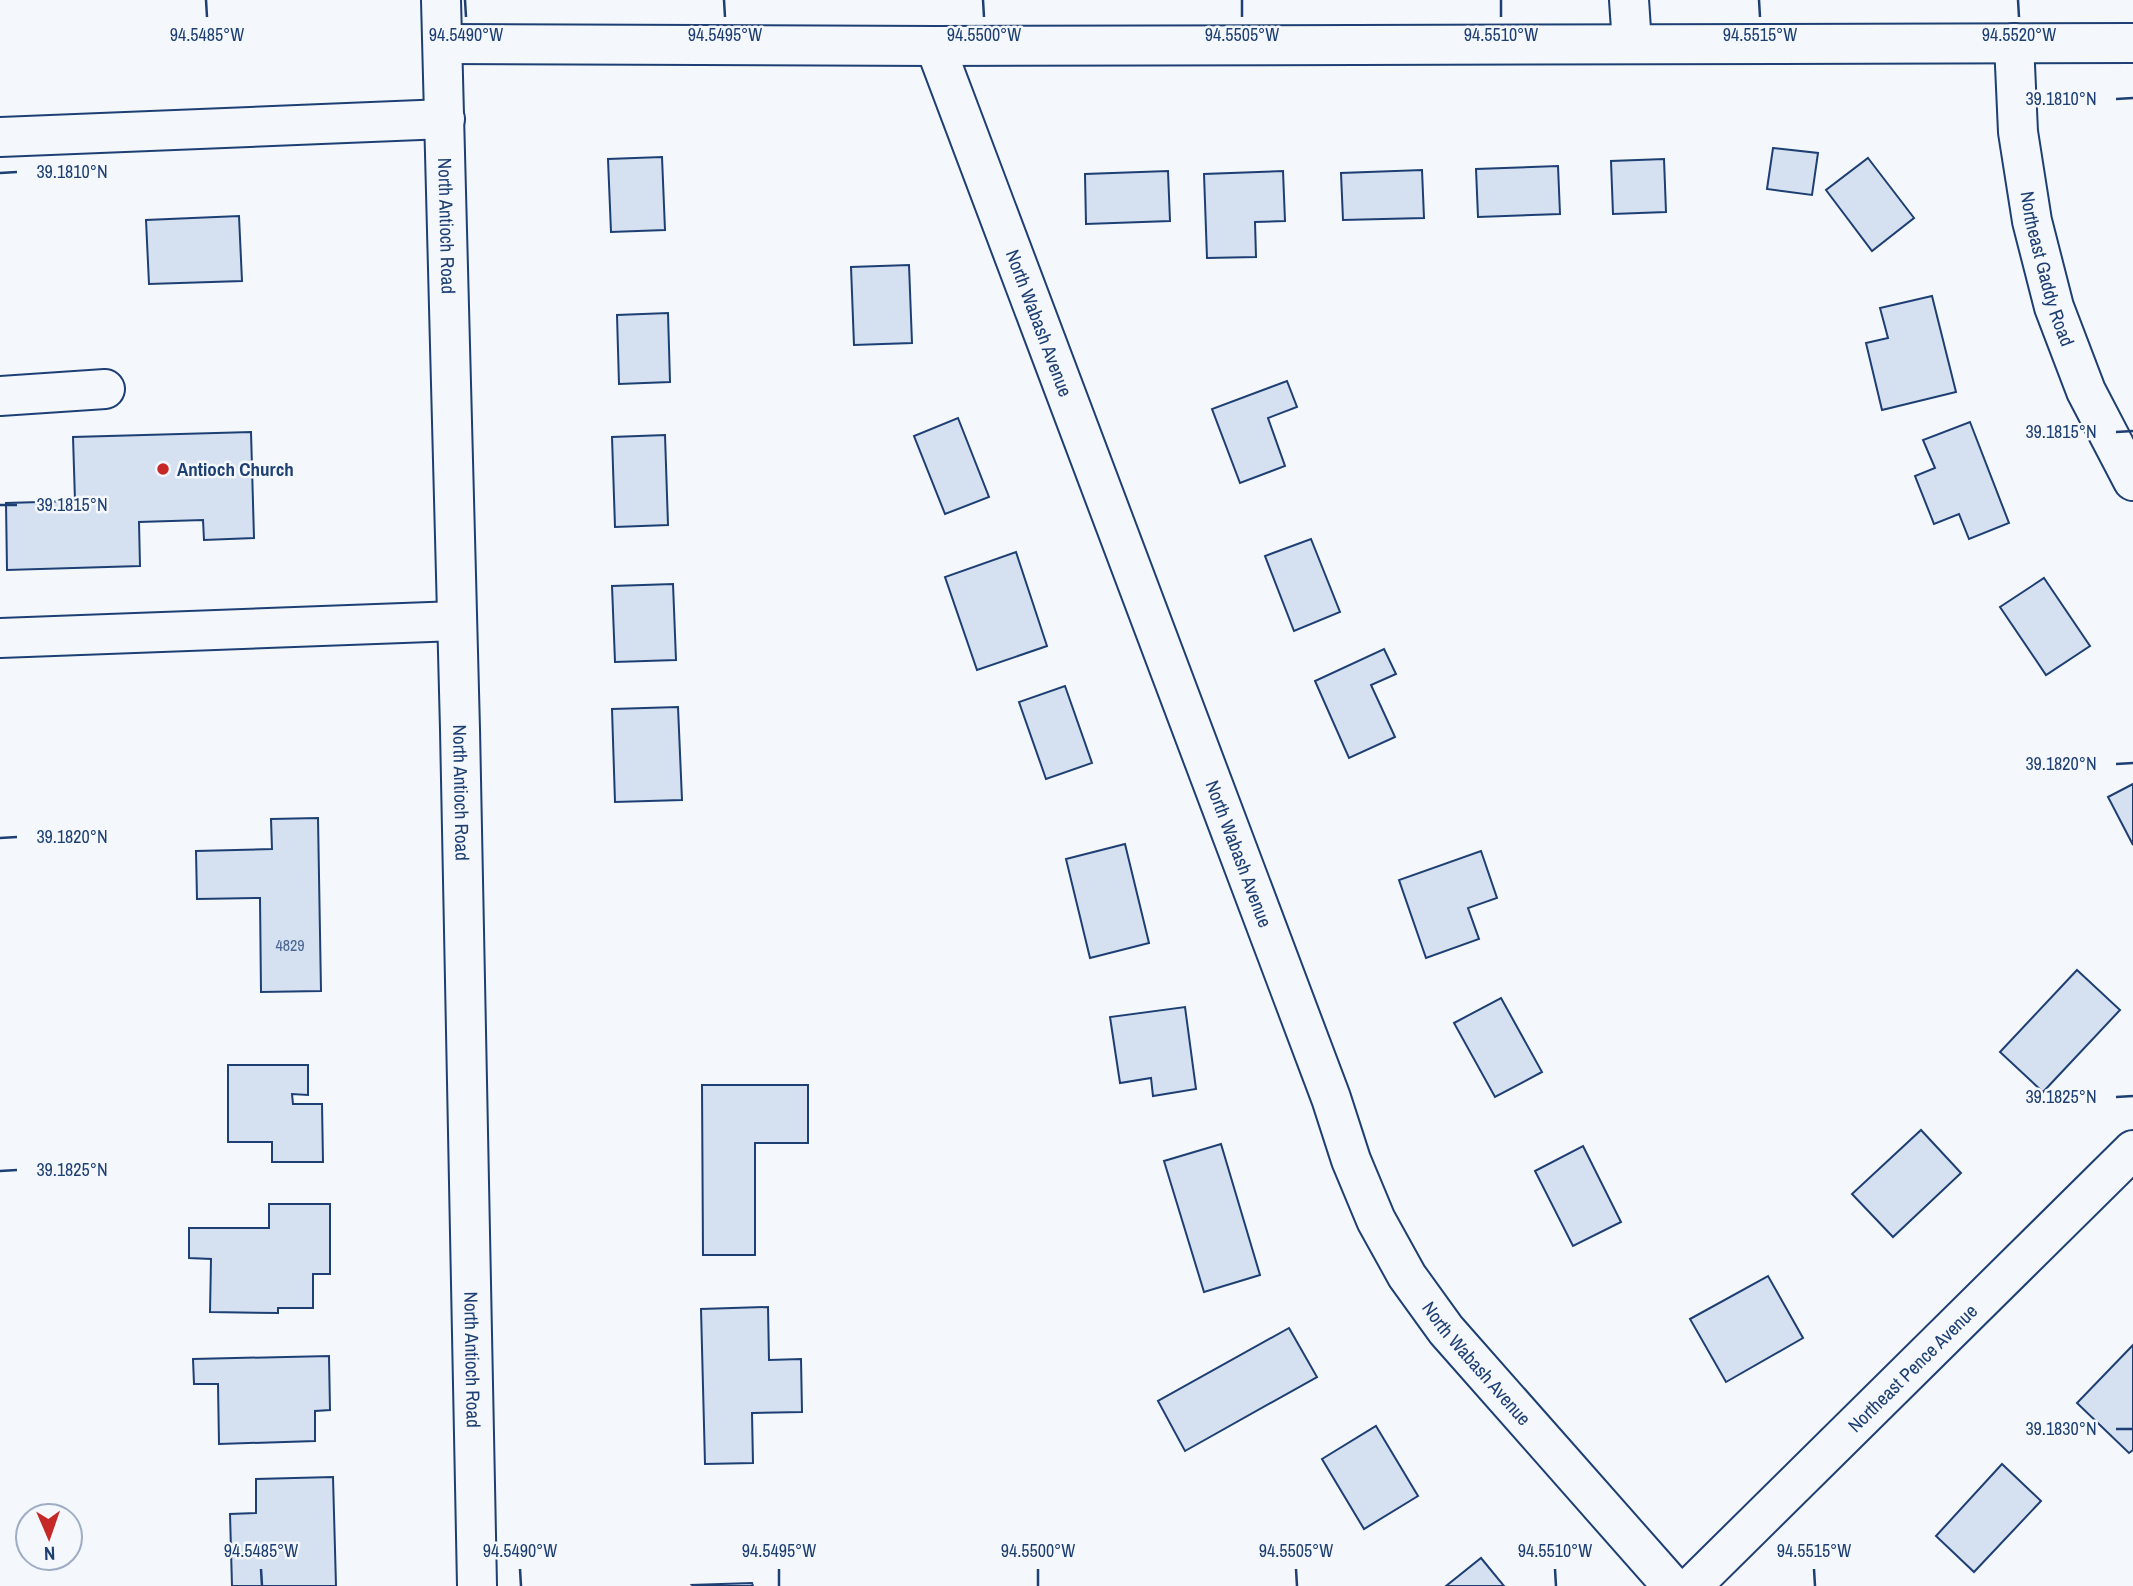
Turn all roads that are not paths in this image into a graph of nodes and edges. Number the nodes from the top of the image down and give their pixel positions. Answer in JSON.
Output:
{"nodes":[{"id":1,"x":441,"y":0,"type":"edge"},
{"id":2,"x":1629,"y":0,"type":"edge"},
{"id":3,"x":2014,"y":43,"type":"junction"},
{"id":4,"x":2133,"y":43,"type":"edge"},
{"id":5,"x":443,"y":44,"type":"junction"},
{"id":6,"x":1632,"y":44,"type":"junction"},
{"id":7,"x":935,"y":47,"type":"junction"},
{"id":8,"x":445,"y":119,"type":"junction"},
{"id":9,"x":0,"y":137,"type":"edge"},
{"id":10,"x":105,"y":389,"type":"dead end"},
{"id":11,"x":0,"y":397,"type":"edge"},
{"id":12,"x":2133,"y":481,"type":"edge"},
{"id":13,"x":457,"y":621,"type":"junction"},
{"id":14,"x":0,"y":638,"type":"edge"},
{"id":15,"x":2133,"y":1150,"type":"edge"},
{"id":16,"x":477,"y":1586,"type":"edge"},
{"id":17,"x":1672,"y":1586,"type":"edge"},
{"id":18,"x":1692,"y":1586,"type":"edge"}],
"edges":[{"from":1,"to":5,"type":"street","name":"North Antioch Road"},
{"from":2,"to":6,"type":"street"},
{"from":3,"to":4,"type":"street"},
{"from":3,"to":6,"type":"street"},
{"from":3,"to":12,"type":"street","name":"Northeast Gaddy Road"},
{"from":5,"to":7,"type":"street"},
{"from":5,"to":8,"type":"street","name":"North Antioch Road"},
{"from":6,"to":7,"type":"street"},
{"from":7,"to":17,"type":"street","name":"North Wabash Avenue"},
{"from":8,"to":9,"type":"street"},
{"from":8,"to":13,"type":"street","name":"North Antioch Road"},
{"from":10,"to":11,"type":"street"},
{"from":13,"to":14,"type":"street"},
{"from":13,"to":16,"type":"street","name":"North Antioch Road"},
{"from":15,"to":18,"type":"street","name":"Northeast Pence Avenue"}]}
